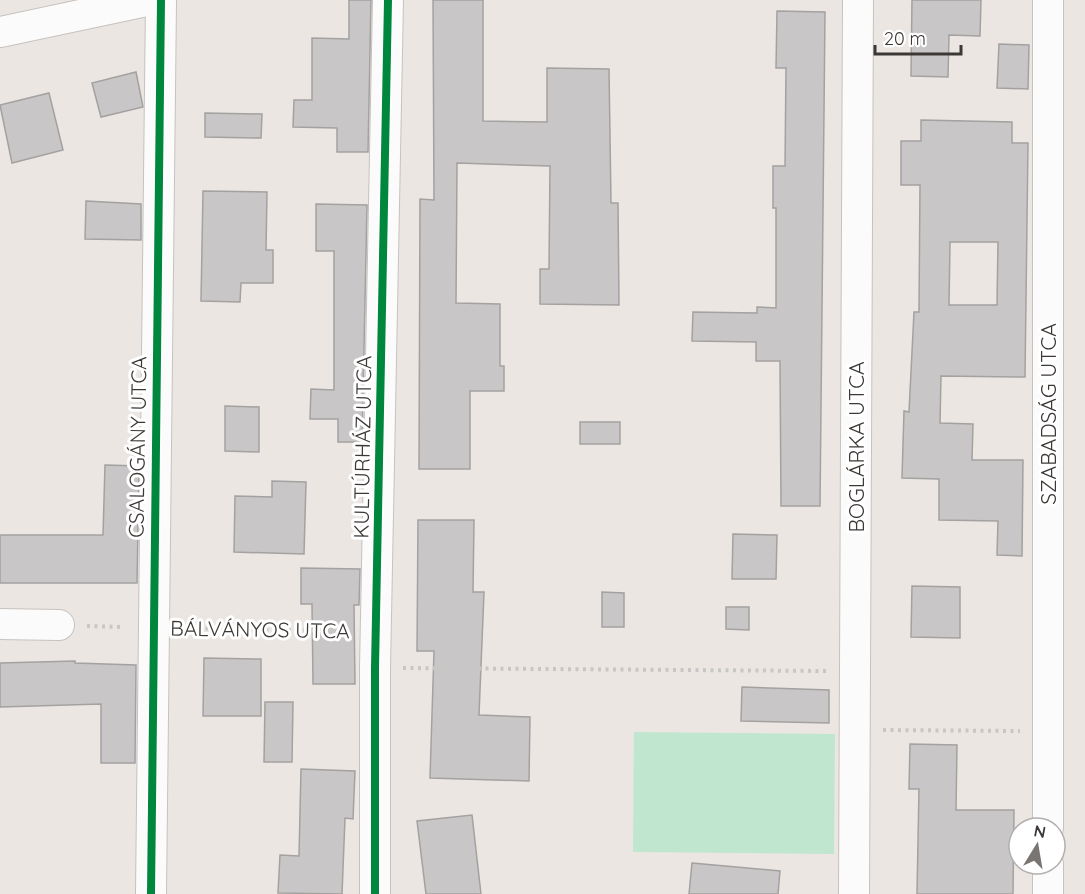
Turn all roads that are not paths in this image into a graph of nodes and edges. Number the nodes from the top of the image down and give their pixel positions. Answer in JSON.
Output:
{"nodes":[{"id":1,"x":151,"y":0,"type":"edge"},
{"id":2,"x":161,"y":0,"type":"edge"},
{"id":3,"x":388,"y":0,"type":"edge"},
{"id":4,"x":858,"y":0,"type":"edge"},
{"id":5,"x":1048,"y":0,"type":"edge"},
{"id":6,"x":0,"y":32,"type":"edge"},
{"id":7,"x":0,"y":624,"type":"edge"},
{"id":8,"x":59,"y":625,"type":"road end"},
{"id":9,"x":1048,"y":816,"type":"edge"},
{"id":10,"x":1048,"y":876,"type":"edge"},
{"id":11,"x":151,"y":894,"type":"edge"},
{"id":12,"x":375,"y":894,"type":"edge"},
{"id":13,"x":854,"y":894,"type":"edge"},
{"id":14,"x":1048,"y":894,"type":"edge"}],
"edges":[{"from":1,"to":6,"type":"street"},
{"from":2,"to":11,"type":"street","name":"CSALOGÁNY UTCA"},
{"from":3,"to":12,"type":"street","name":"KULTÚRHÁZ UTCA"},
{"from":4,"to":13,"type":"street","name":"BOGLÁRKA UTCA"},
{"from":5,"to":9,"type":"street","name":"SZABADSÁG UTCA"},
{"from":7,"to":8,"type":"street"},
{"from":10,"to":14,"type":"street"}]}
